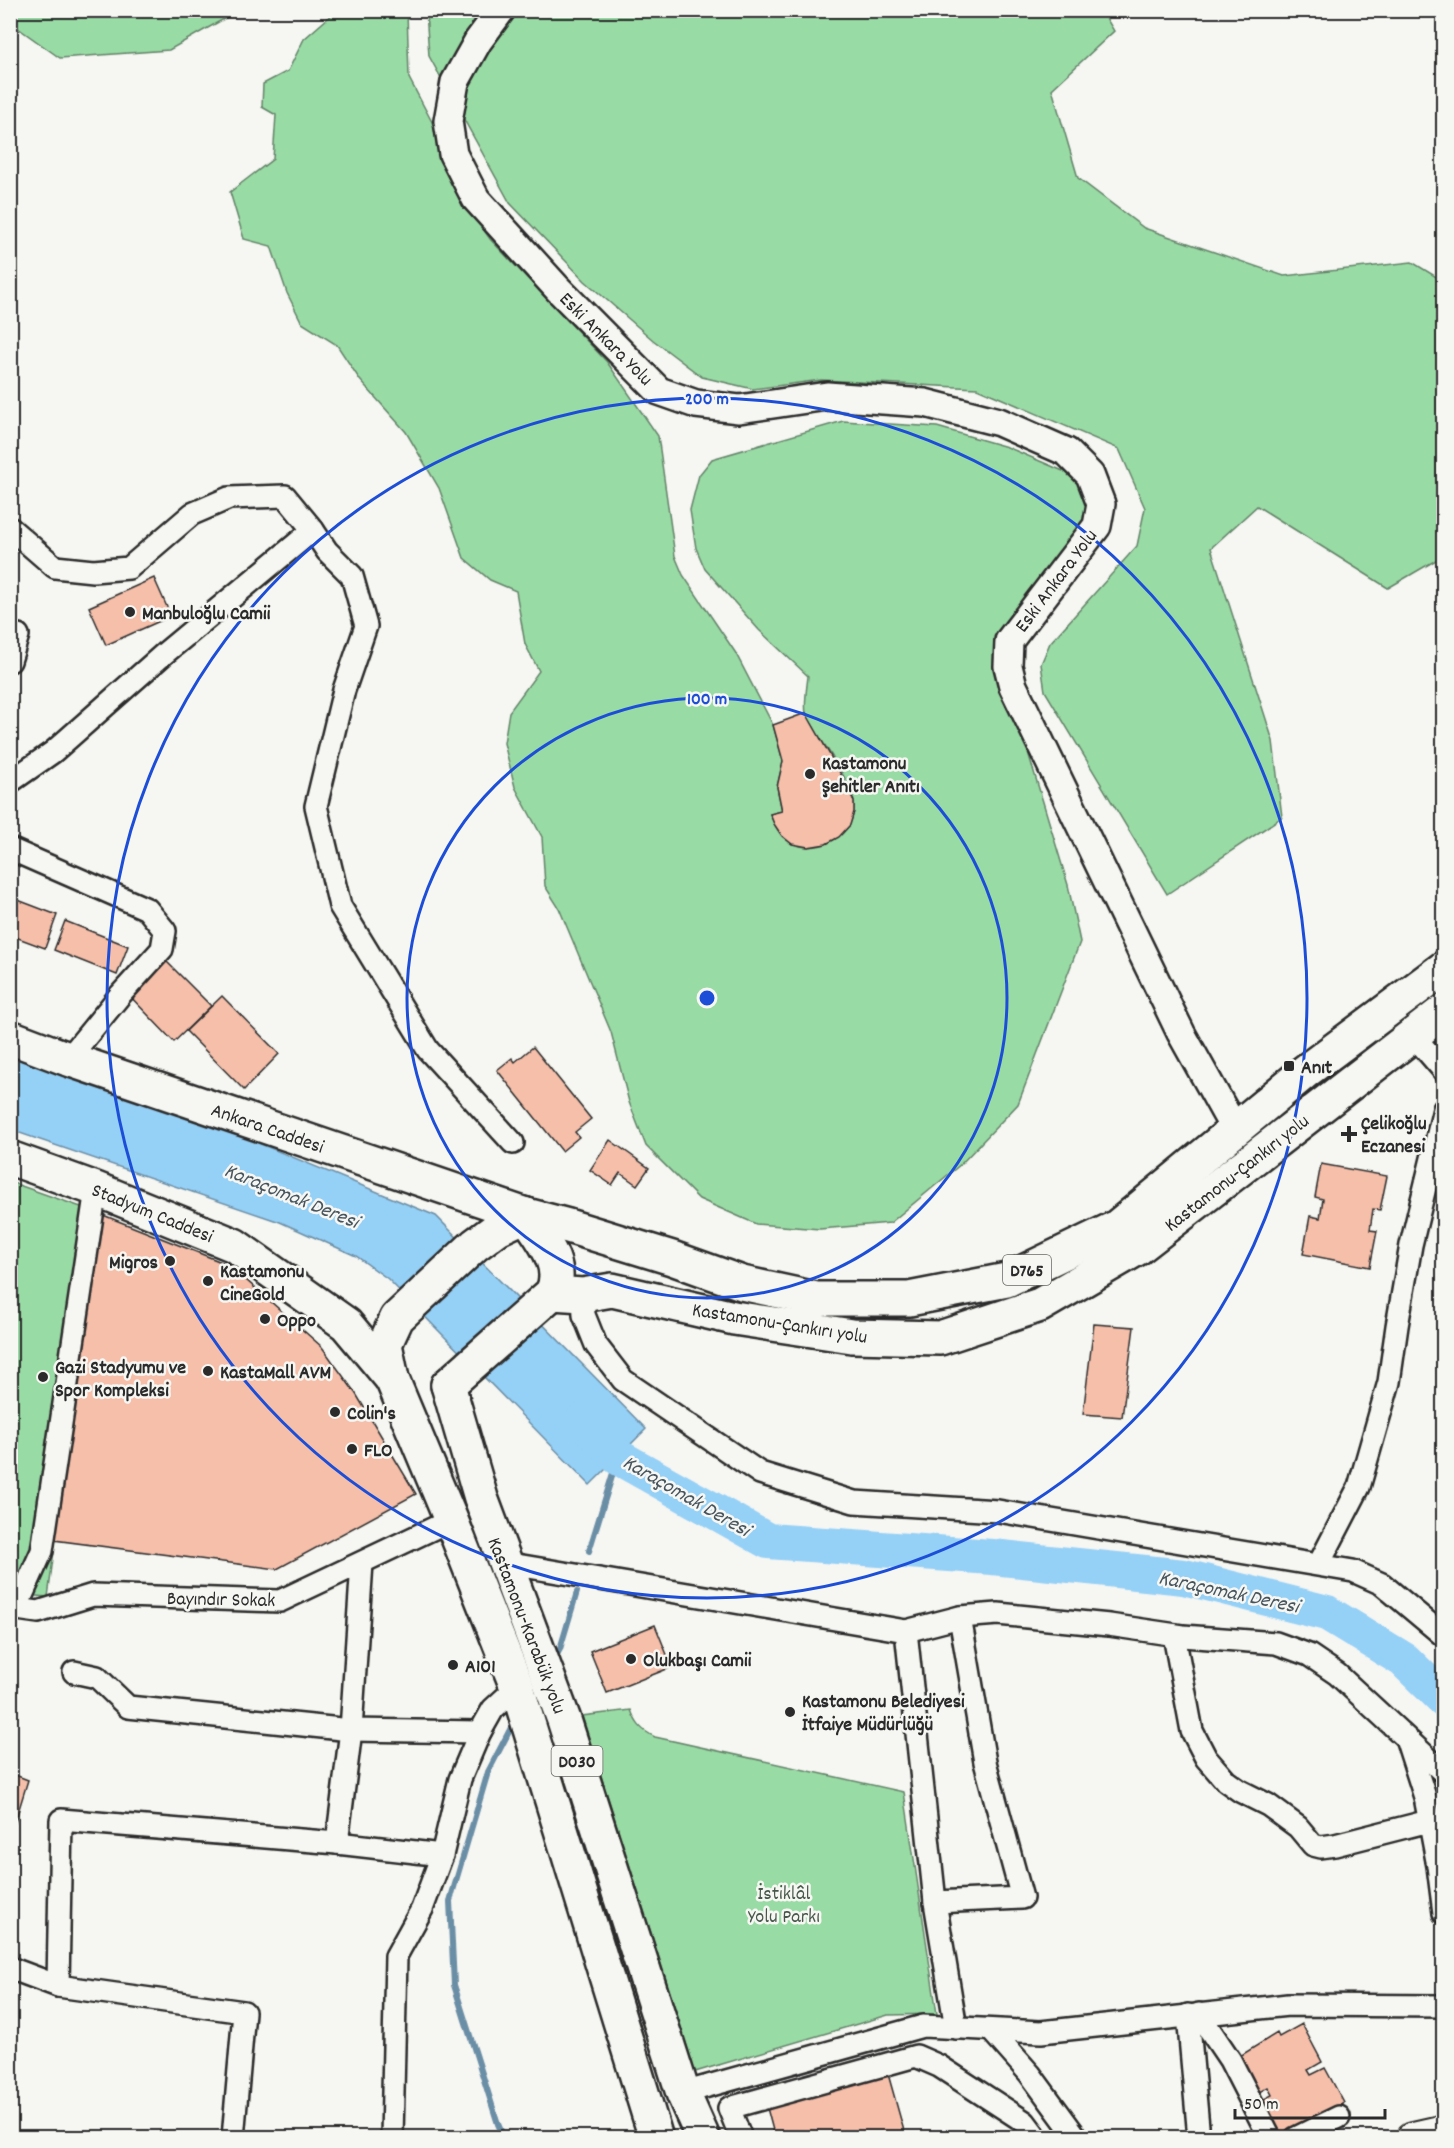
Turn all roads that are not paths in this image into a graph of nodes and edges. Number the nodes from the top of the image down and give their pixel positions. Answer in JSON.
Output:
{"nodes":[{"id":1,"x":501,"y":10,"type":"edge"},
{"id":2,"x":10,"y":528,"type":"edge"},
{"id":3,"x":313,"y":530,"type":"junction"},
{"id":4,"x":10,"y":634,"type":"edge"},
{"id":5,"x":10,"y":661,"type":"edge"},
{"id":6,"x":10,"y":782,"type":"edge"},
{"id":7,"x":10,"y":849,"type":"edge"},
{"id":8,"x":1443,"y":968,"type":"edge"},
{"id":9,"x":1443,"y":1011,"type":"edge"},
{"id":10,"x":1413,"y":1035,"type":"junction"},
{"id":11,"x":10,"y":1037,"type":"edge"},
{"id":12,"x":68,"y":1059,"type":"junction"},
{"id":13,"x":1443,"y":1071,"type":"edge"},
{"id":14,"x":1443,"y":1109,"type":"edge"},
{"id":15,"x":1235,"y":1130,"type":"junction"},
{"id":16,"x":513,"y":1143,"type":"dead end"},
{"id":17,"x":10,"y":1158,"type":"edge"},
{"id":18,"x":96,"y":1189,"type":"junction"},
{"id":19,"x":526,"y":1215,"type":"junction"},
{"id":20,"x":567,"y":1294,"type":"junction"},
{"id":21,"x":392,"y":1379,"type":"junction"},
{"id":22,"x":448,"y":1385,"type":"junction"},
{"id":23,"x":452,"y":1520,"type":"junction"},
{"id":24,"x":362,"y":1563,"type":"junction"},
{"id":25,"x":506,"y":1563,"type":"junction"},
{"id":26,"x":1319,"y":1564,"type":"junction"},
{"id":27,"x":10,"y":1601,"type":"edge"},
{"id":28,"x":10,"y":1608,"type":"edge"},
{"id":29,"x":960,"y":1617,"type":"junction"},
{"id":30,"x":906,"y":1630,"type":"junction"},
{"id":31,"x":1174,"y":1635,"type":"junction"},
{"id":32,"x":1443,"y":1636,"type":"edge"},
{"id":33,"x":74,"y":1672,"type":"dead end"},
{"id":34,"x":517,"y":1687,"type":"junction"},
{"id":35,"x":351,"y":1730,"type":"junction"},
{"id":36,"x":480,"y":1732,"type":"junction"},
{"id":37,"x":1407,"y":1741,"type":"junction"},
{"id":38,"x":1443,"y":1773,"type":"edge"},
{"id":39,"x":1429,"y":1821,"type":"junction"},
{"id":40,"x":337,"y":1843,"type":"junction"},
{"id":41,"x":442,"y":1855,"type":"junction"},
{"id":42,"x":935,"y":1902,"type":"junction"},
{"id":43,"x":1443,"y":1913,"type":"edge"},
{"id":44,"x":10,"y":1968,"type":"edge"},
{"id":45,"x":58,"y":1986,"type":"junction"},
{"id":46,"x":1443,"y":2006,"type":"edge"},
{"id":47,"x":1194,"y":2015,"type":"junction"},
{"id":48,"x":956,"y":2028,"type":"junction"},
{"id":49,"x":991,"y":2030,"type":"junction"},
{"id":50,"x":720,"y":2083,"type":"junction"},
{"id":51,"x":683,"y":2093,"type":"junction"},
{"id":52,"x":729,"y":2108,"type":"junction"},
{"id":53,"x":1339,"y":2117,"type":"dead end"},
{"id":54,"x":1443,"y":2131,"type":"edge"},
{"id":55,"x":648,"y":2135,"type":"edge"},
{"id":56,"x":233,"y":2138,"type":"edge"},
{"id":57,"x":392,"y":2138,"type":"edge"},
{"id":58,"x":703,"y":2138,"type":"edge"},
{"id":59,"x":741,"y":2138,"type":"edge"},
{"id":60,"x":1037,"y":2138,"type":"edge"},
{"id":61,"x":1077,"y":2138,"type":"edge"},
{"id":62,"x":1199,"y":2138,"type":"edge"},
{"id":63,"x":1270,"y":2138,"type":"edge"},
{"id":64,"x":1296,"y":2138,"type":"edge"},
{"id":65,"x":1413,"y":2138,"type":"edge"}],
"edges":[{"from":1,"to":15,"type":"street","name":"Eski Ankara Yolu"},
{"from":2,"to":3,"type":"street"},
{"from":3,"to":6,"type":"street"},
{"from":3,"to":16,"type":"street"},
{"from":4,"to":5,"type":"street"},
{"from":7,"to":12,"type":"street"},
{"from":8,"to":15,"type":"main road","name":"Kastamonu-Çankırı yolu","number":"D765"},
{"from":9,"to":10,"type":"main road","name":"Kastamonu-Çankırı yolu","number":"D765"},
{"from":10,"to":13,"type":"street"},
{"from":10,"to":20,"type":"main road","name":"Kastamonu-Çankırı yolu","number":"D765"},
{"from":11,"to":12,"type":"main road","name":"Ankara Caddesi"},
{"from":12,"to":19,"type":"main road","name":"Ankara Caddesi"},
{"from":14,"to":26,"type":"street"},
{"from":15,"to":19,"type":"main road","name":"Kastamonu-Çankırı yolu","number":"D765"},
{"from":17,"to":18,"type":"main road","name":"Stadyum Caddesi"},
{"from":18,"to":21,"type":"main road","name":"Stadyum Caddesi"},
{"from":18,"to":27,"type":"street"},
{"from":19,"to":20,"type":"main road"},
{"from":19,"to":21,"type":"main road"},
{"from":20,"to":22,"type":"main road"},
{"from":20,"to":26,"type":"street"},
{"from":21,"to":22,"type":"main road"},
{"from":21,"to":23,"type":"main road"},
{"from":22,"to":25,"type":"main road","name":"Kastamonu-Karabük yolu","number":"D030"},
{"from":23,"to":24,"type":"street","name":"Bayındır Sokak"},
{"from":23,"to":34,"type":"main road"},
{"from":24,"to":28,"type":"street","name":"Bayındır Sokak"},
{"from":24,"to":35,"type":"street"},
{"from":25,"to":30,"type":"street"},
{"from":25,"to":51,"type":"main road","name":"Kastamonu-Karabük yolu","number":"D030"},
{"from":26,"to":32,"type":"street"},
{"from":29,"to":30,"type":"street"},
{"from":29,"to":31,"type":"street"},
{"from":29,"to":42,"type":"street"},
{"from":30,"to":42,"type":"street"},
{"from":31,"to":37,"type":"street"},
{"from":31,"to":39,"type":"street"},
{"from":33,"to":35,"type":"street"},
{"from":34,"to":36,"type":"street"},
{"from":34,"to":55,"type":"main road"},
{"from":35,"to":36,"type":"street"},
{"from":35,"to":40,"type":"street"},
{"from":36,"to":41,"type":"street"},
{"from":37,"to":38,"type":"street"},
{"from":37,"to":39,"type":"street"},
{"from":39,"to":43,"type":"street"},
{"from":40,"to":41,"type":"street"},
{"from":40,"to":45,"type":"street"},
{"from":41,"to":57,"type":"street"},
{"from":42,"to":48,"type":"street"},
{"from":44,"to":45,"type":"street"},
{"from":45,"to":56,"type":"street"},
{"from":46,"to":47,"type":"street"},
{"from":47,"to":49,"type":"street"},
{"from":47,"to":62,"type":"street"},
{"from":47,"to":63,"type":"street"},
{"from":48,"to":49,"type":"street"},
{"from":48,"to":50,"type":"street"},
{"from":49,"to":61,"type":"street"},
{"from":50,"to":51,"type":"street"},
{"from":50,"to":52,"type":"street"},
{"from":51,"to":58,"type":"main road","name":"Kastamonu-Karabük yolu","number":"D030"},
{"from":52,"to":59,"type":"street"},
{"from":52,"to":60,"type":"street"},
{"from":53,"to":64,"type":"street"},
{"from":54,"to":65,"type":"main road"}]}
